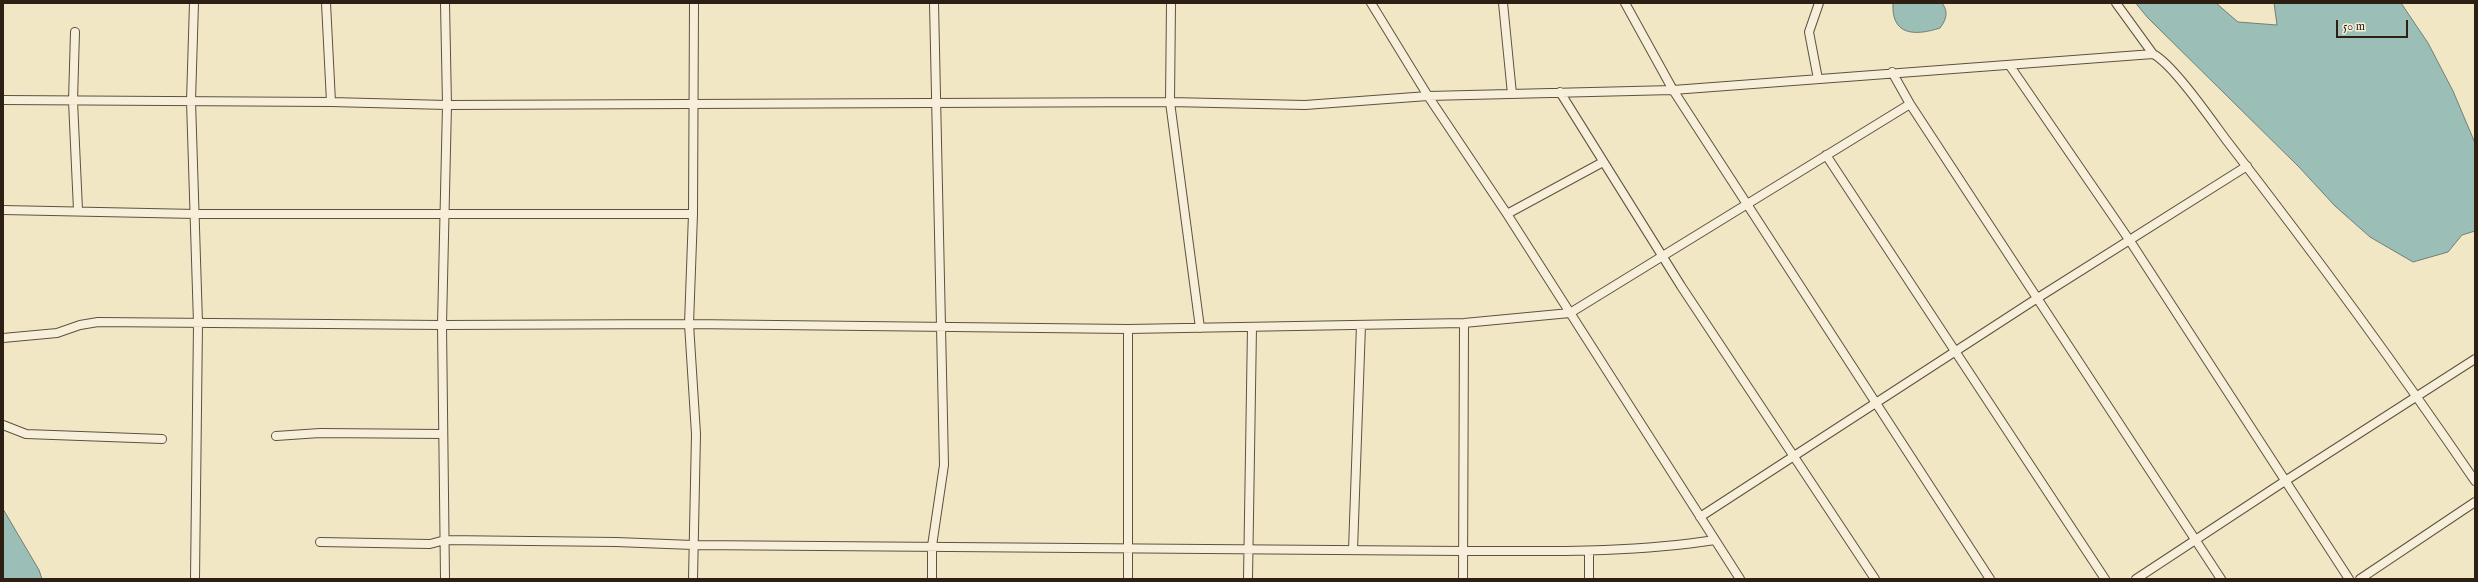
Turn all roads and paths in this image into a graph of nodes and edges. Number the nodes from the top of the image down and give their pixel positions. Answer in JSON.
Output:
{"nodes":[{"id":1,"x":194,"y":3,"type":"edge"},
{"id":2,"x":326,"y":3,"type":"edge"},
{"id":3,"x":445,"y":3,"type":"edge"},
{"id":4,"x":694,"y":3,"type":"edge"},
{"id":5,"x":934,"y":3,"type":"edge"},
{"id":6,"x":1171,"y":3,"type":"edge"},
{"id":7,"x":1371,"y":3,"type":"edge"},
{"id":8,"x":1503,"y":3,"type":"edge"},
{"id":9,"x":1625,"y":3,"type":"edge"},
{"id":10,"x":1820,"y":3,"type":"edge"},
{"id":11,"x":2116,"y":3,"type":"edge"},
{"id":12,"x":75,"y":32,"type":"dead end"},
{"id":13,"x":2153,"y":54,"type":"junction"},
{"id":14,"x":2010,"y":66,"type":"junction"},
{"id":15,"x":1892,"y":72,"type":"junction"},
{"id":16,"x":1818,"y":79,"type":"junction"},
{"id":17,"x":1673,"y":90,"type":"junction"},
{"id":18,"x":1560,"y":92,"type":"junction"},
{"id":19,"x":1512,"y":94,"type":"junction"},
{"id":20,"x":1428,"y":96,"type":"junction"},
{"id":21,"x":3,"y":100,"type":"edge"},
{"id":22,"x":73,"y":101,"type":"junction"},
{"id":23,"x":191,"y":101,"type":"junction"},
{"id":24,"x":331,"y":102,"type":"junction"},
{"id":25,"x":1170,"y":102,"type":"junction"},
{"id":26,"x":937,"y":104,"type":"junction"},
{"id":27,"x":1910,"y":104,"type":"junction"},
{"id":28,"x":447,"y":105,"type":"junction"},
{"id":29,"x":692,"y":106,"type":"junction"},
{"id":30,"x":1826,"y":155,"type":"junction"},
{"id":31,"x":1603,"y":162,"type":"junction"},
{"id":32,"x":2247,"y":166,"type":"junction"},
{"id":33,"x":1747,"y":205,"type":"junction"},
{"id":34,"x":3,"y":210,"type":"edge"},
{"id":35,"x":78,"y":210,"type":"junction"},
{"id":36,"x":196,"y":214,"type":"junction"},
{"id":37,"x":444,"y":214,"type":"junction"},
{"id":38,"x":693,"y":214,"type":"junction"},
{"id":39,"x":1507,"y":214,"type":"junction"},
{"id":40,"x":2130,"y":241,"type":"junction"},
{"id":41,"x":1663,"y":257,"type":"junction"},
{"id":42,"x":2036,"y":298,"type":"junction"},
{"id":43,"x":1570,"y":313,"type":"junction"},
{"id":44,"x":198,"y":323,"type":"junction"},
{"id":45,"x":1464,"y":323,"type":"junction"},
{"id":46,"x":689,"y":324,"type":"junction"},
{"id":47,"x":1362,"y":325,"type":"junction"},
{"id":48,"x":442,"y":326,"type":"junction"},
{"id":49,"x":941,"y":327,"type":"junction"},
{"id":50,"x":1252,"y":327,"type":"junction"},
{"id":51,"x":1200,"y":328,"type":"junction"},
{"id":52,"x":1128,"y":329,"type":"junction"},
{"id":53,"x":3,"y":338,"type":"edge"},
{"id":54,"x":1954,"y":351,"type":"junction"},
{"id":55,"x":2475,"y":359,"type":"edge"},
{"id":56,"x":2418,"y":397,"type":"junction"},
{"id":57,"x":1874,"y":402,"type":"junction"},
{"id":58,"x":3,"y":425,"type":"edge"},
{"id":59,"x":443,"y":434,"type":"junction"},
{"id":60,"x":276,"y":436,"type":"dead end"},
{"id":61,"x":162,"y":439,"type":"dead end"},
{"id":62,"x":1793,"y":455,"type":"junction"},
{"id":63,"x":2285,"y":481,"type":"junction"},
{"id":64,"x":2475,"y":481,"type":"edge"},
{"id":65,"x":2475,"y":502,"type":"edge"},
{"id":66,"x":1700,"y":517,"type":"junction"},
{"id":67,"x":445,"y":540,"type":"junction"},
{"id":68,"x":1715,"y":540,"type":"junction"},
{"id":69,"x":2197,"y":540,"type":"junction"},
{"id":70,"x":320,"y":542,"type":"dead end"},
{"id":71,"x":693,"y":545,"type":"junction"},
{"id":72,"x":932,"y":546,"type":"junction"},
{"id":73,"x":1128,"y":548,"type":"junction"},
{"id":74,"x":1249,"y":549,"type":"junction"},
{"id":75,"x":1353,"y":550,"type":"junction"},
{"id":76,"x":1463,"y":551,"type":"junction"},
{"id":77,"x":1590,"y":551,"type":"junction"},
{"id":78,"x":195,"y":579,"type":"edge"},
{"id":79,"x":444,"y":579,"type":"edge"},
{"id":80,"x":693,"y":579,"type":"edge"},
{"id":81,"x":932,"y":579,"type":"edge"},
{"id":82,"x":1128,"y":579,"type":"edge"},
{"id":83,"x":1248,"y":579,"type":"edge"},
{"id":84,"x":1463,"y":579,"type":"edge"},
{"id":85,"x":1589,"y":579,"type":"edge"},
{"id":86,"x":1740,"y":579,"type":"edge"},
{"id":87,"x":1875,"y":579,"type":"edge"},
{"id":88,"x":1990,"y":579,"type":"edge"},
{"id":89,"x":2105,"y":579,"type":"edge"},
{"id":90,"x":2136,"y":579,"type":"edge"},
{"id":91,"x":2221,"y":579,"type":"edge"},
{"id":92,"x":2348,"y":579,"type":"edge"},
{"id":93,"x":2360,"y":579,"type":"edge"}],
"edges":[{"from":1,"to":23,"type":"street"},
{"from":2,"to":24,"type":"street"},
{"from":3,"to":28,"type":"street"},
{"from":4,"to":29,"type":"street"},
{"from":5,"to":26,"type":"street"},
{"from":6,"to":25,"type":"street"},
{"from":7,"to":20,"type":"street"},
{"from":8,"to":19,"type":"street"},
{"from":9,"to":17,"type":"street"},
{"from":10,"to":16,"type":"street"},
{"from":11,"to":13,"type":"street"},
{"from":12,"to":22,"type":"street"},
{"from":13,"to":14,"type":"street"},
{"from":13,"to":32,"type":"street"},
{"from":14,"to":15,"type":"street"},
{"from":14,"to":40,"type":"street"},
{"from":15,"to":16,"type":"street"},
{"from":15,"to":27,"type":"street"},
{"from":16,"to":17,"type":"street"},
{"from":17,"to":18,"type":"street"},
{"from":17,"to":33,"type":"street"},
{"from":18,"to":19,"type":"street"},
{"from":18,"to":31,"type":"street"},
{"from":19,"to":20,"type":"street"},
{"from":20,"to":25,"type":"street"},
{"from":20,"to":39,"type":"street"},
{"from":21,"to":22,"type":"street"},
{"from":22,"to":23,"type":"street"},
{"from":22,"to":35,"type":"street"},
{"from":23,"to":24,"type":"street"},
{"from":23,"to":36,"type":"street"},
{"from":24,"to":28,"type":"street"},
{"from":25,"to":26,"type":"street"},
{"from":25,"to":51,"type":"street"},
{"from":26,"to":29,"type":"street"},
{"from":26,"to":49,"type":"street"},
{"from":27,"to":30,"type":"street"},
{"from":27,"to":42,"type":"street"},
{"from":28,"to":29,"type":"street"},
{"from":28,"to":37,"type":"street"},
{"from":29,"to":38,"type":"street"},
{"from":30,"to":33,"type":"street"},
{"from":30,"to":54,"type":"street"},
{"from":31,"to":39,"type":"street"},
{"from":31,"to":41,"type":"street"},
{"from":32,"to":40,"type":"street"},
{"from":32,"to":56,"type":"street"},
{"from":33,"to":41,"type":"street"},
{"from":33,"to":57,"type":"street"},
{"from":34,"to":35,"type":"street"},
{"from":35,"to":36,"type":"street"},
{"from":36,"to":37,"type":"street"},
{"from":36,"to":44,"type":"street"},
{"from":37,"to":38,"type":"street"},
{"from":37,"to":48,"type":"street"},
{"from":38,"to":46,"type":"street"},
{"from":39,"to":43,"type":"street"},
{"from":40,"to":42,"type":"street"},
{"from":40,"to":63,"type":"street"},
{"from":41,"to":43,"type":"street"},
{"from":41,"to":62,"type":"street"},
{"from":42,"to":54,"type":"street"},
{"from":42,"to":69,"type":"street"},
{"from":43,"to":45,"type":"street"},
{"from":43,"to":66,"type":"street"},
{"from":44,"to":48,"type":"street"},
{"from":44,"to":53,"type":"street"},
{"from":44,"to":78,"type":"street"},
{"from":45,"to":47,"type":"street"},
{"from":45,"to":76,"type":"street"},
{"from":46,"to":48,"type":"street"},
{"from":46,"to":49,"type":"street"},
{"from":46,"to":71,"type":"street"},
{"from":47,"to":50,"type":"street"},
{"from":47,"to":75,"type":"street"},
{"from":48,"to":59,"type":"street"},
{"from":49,"to":52,"type":"street"},
{"from":49,"to":72,"type":"street"},
{"from":50,"to":51,"type":"street"},
{"from":50,"to":74,"type":"street"},
{"from":51,"to":52,"type":"street"},
{"from":52,"to":73,"type":"street"},
{"from":54,"to":57,"type":"street"},
{"from":54,"to":89,"type":"street"},
{"from":55,"to":56,"type":"street"},
{"from":56,"to":63,"type":"street"},
{"from":56,"to":64,"type":"street"},
{"from":57,"to":62,"type":"street"},
{"from":57,"to":88,"type":"street"},
{"from":58,"to":61,"type":"street"},
{"from":59,"to":60,"type":"street"},
{"from":59,"to":67,"type":"street"},
{"from":62,"to":66,"type":"street"},
{"from":62,"to":87,"type":"street"},
{"from":63,"to":69,"type":"street"},
{"from":63,"to":92,"type":"street"},
{"from":65,"to":93,"type":"street"},
{"from":66,"to":68,"type":"street"},
{"from":67,"to":70,"type":"street"},
{"from":67,"to":71,"type":"street"},
{"from":67,"to":79,"type":"street"},
{"from":68,"to":77,"type":"street"},
{"from":68,"to":86,"type":"street"},
{"from":69,"to":90,"type":"street"},
{"from":69,"to":91,"type":"street"},
{"from":71,"to":72,"type":"street"},
{"from":71,"to":80,"type":"street"},
{"from":72,"to":73,"type":"street"},
{"from":72,"to":81,"type":"street"},
{"from":73,"to":74,"type":"street"},
{"from":73,"to":82,"type":"street"},
{"from":74,"to":75,"type":"street"},
{"from":74,"to":83,"type":"street"},
{"from":75,"to":76,"type":"street"},
{"from":76,"to":77,"type":"street"},
{"from":76,"to":84,"type":"street"},
{"from":77,"to":85,"type":"street"}]}
